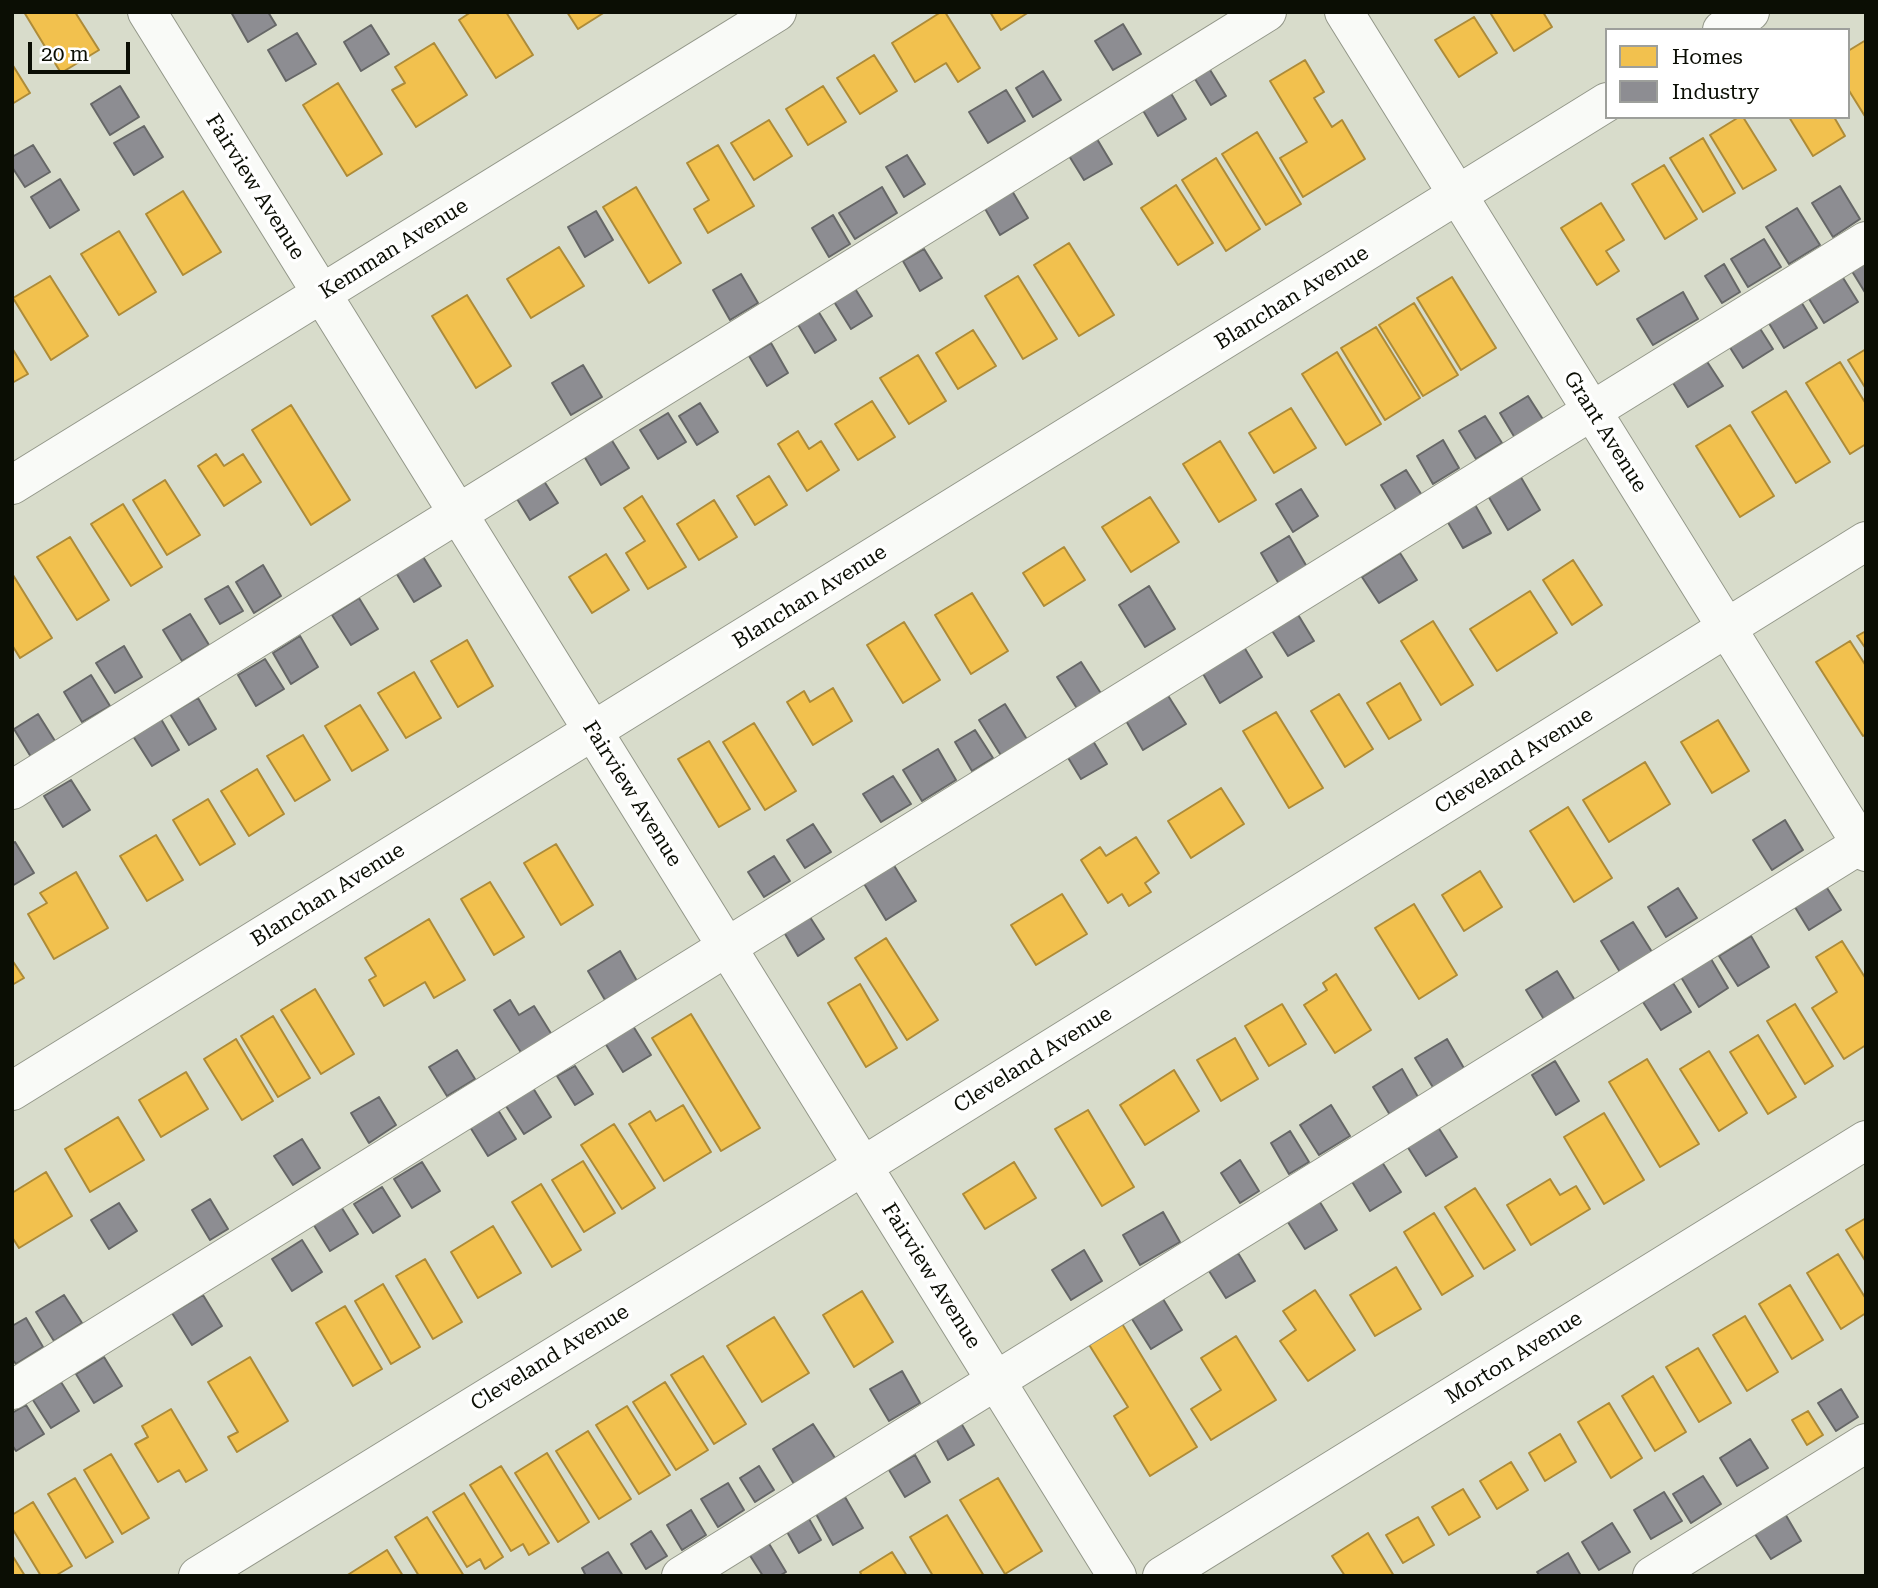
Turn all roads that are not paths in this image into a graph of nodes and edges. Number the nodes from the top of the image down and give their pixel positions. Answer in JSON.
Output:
{"nodes":[{"id":1,"x":146,"y":12,"type":"edge"},
{"id":2,"x":777,"y":12,"type":"edge"},
{"id":3,"x":1267,"y":12,"type":"edge"},
{"id":4,"x":1344,"y":12,"type":"edge"},
{"id":5,"x":1750,"y":12,"type":"edge"},
{"id":6,"x":1726,"y":28,"type":"edge"},
{"id":7,"x":1605,"y":103,"type":"edge"},
{"id":8,"x":1458,"y":196,"type":"junction"},
{"id":9,"x":1866,"y":241,"type":"edge"},
{"id":10,"x":321,"y":294,"type":"junction"},
{"id":11,"x":1592,"y":412,"type":"junction"},
{"id":12,"x":12,"y":485,"type":"edge"},
{"id":13,"x":457,"y":513,"type":"junction"},
{"id":14,"x":1866,"y":541,"type":"edge"},
{"id":15,"x":1726,"y":628,"type":"junction"},
{"id":16,"x":593,"y":731,"type":"junction"},
{"id":17,"x":12,"y":790,"type":"edge"},
{"id":18,"x":1864,"y":846,"type":"edge"},
{"id":19,"x":726,"y":946,"type":"junction"},
{"id":20,"x":12,"y":1091,"type":"edge"},
{"id":21,"x":1866,"y":1140,"type":"edge"},
{"id":22,"x":862,"y":1166,"type":"junction"},
{"id":23,"x":996,"y":1381,"type":"junction"},
{"id":24,"x":12,"y":1390,"type":"edge"},
{"id":25,"x":1866,"y":1443,"type":"edge"},
{"id":26,"x":198,"y":1576,"type":"edge"},
{"id":27,"x":681,"y":1576,"type":"edge"},
{"id":28,"x":1117,"y":1576,"type":"edge"},
{"id":29,"x":1162,"y":1576,"type":"edge"},
{"id":30,"x":1652,"y":1576,"type":"edge"}],
"edges":[{"from":1,"to":10,"type":"street","name":"Fairview Avenue"},
{"from":2,"to":10,"type":"street","name":"Kemman Avenue"},
{"from":3,"to":13,"type":"street"},
{"from":4,"to":8,"type":"street","name":"Grant Avenue"},
{"from":5,"to":6,"type":"street"},
{"from":7,"to":8,"type":"street","name":"Blanchan Avenue"},
{"from":8,"to":11,"type":"street","name":"Grant Avenue"},
{"from":8,"to":16,"type":"street","name":"Blanchan Avenue"},
{"from":9,"to":11,"type":"street"},
{"from":10,"to":12,"type":"street","name":"Kemman Avenue"},
{"from":10,"to":13,"type":"street","name":"Fairview Avenue"},
{"from":11,"to":15,"type":"street","name":"Grant Avenue"},
{"from":11,"to":19,"type":"street"},
{"from":13,"to":16,"type":"street","name":"Fairview Avenue"},
{"from":13,"to":17,"type":"street"},
{"from":14,"to":15,"type":"street","name":"Cleveland Avenue"},
{"from":15,"to":18,"type":"street","name":"Grant Avenue"},
{"from":15,"to":22,"type":"street","name":"Cleveland Avenue"},
{"from":16,"to":19,"type":"street","name":"Fairview Avenue"},
{"from":16,"to":20,"type":"street","name":"Blanchan Avenue"},
{"from":18,"to":23,"type":"street"},
{"from":19,"to":22,"type":"street","name":"Fairview Avenue"},
{"from":19,"to":24,"type":"street"},
{"from":21,"to":29,"type":"street","name":"Morton Avenue"},
{"from":22,"to":23,"type":"street","name":"Fairview Avenue"},
{"from":22,"to":26,"type":"street","name":"Cleveland Avenue"},
{"from":23,"to":27,"type":"street"},
{"from":23,"to":28,"type":"street","name":"Fairview Avenue"},
{"from":25,"to":30,"type":"street"}]}
